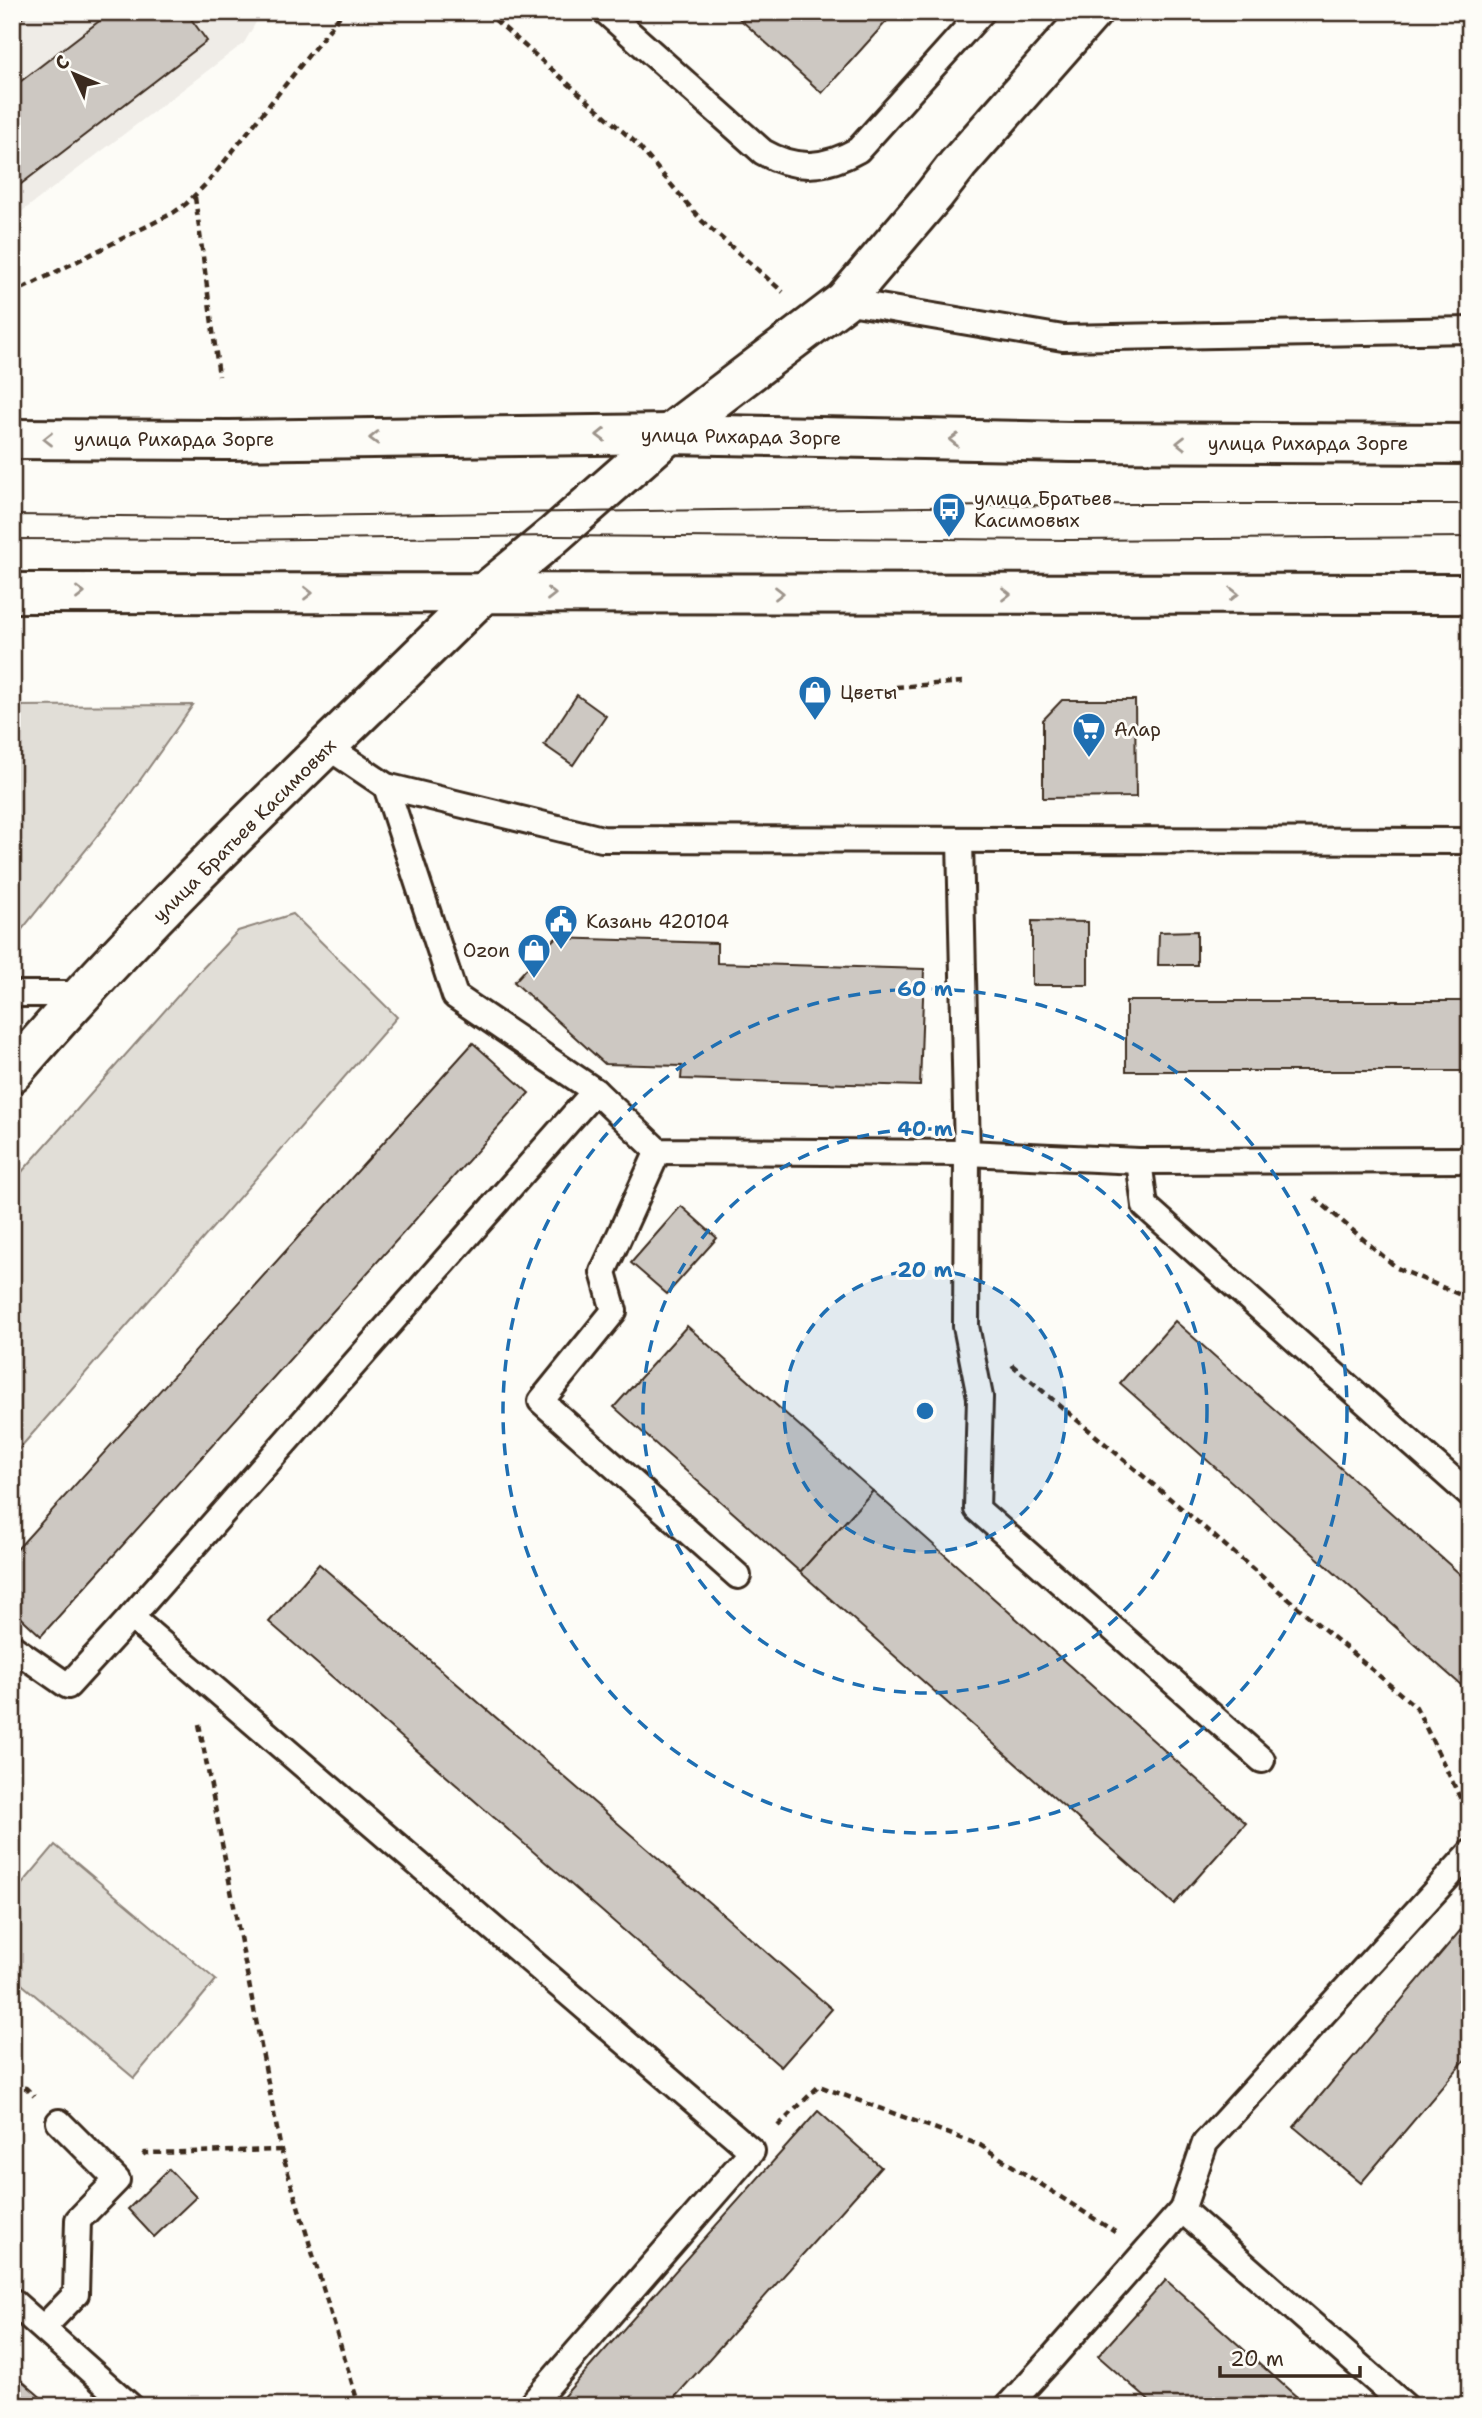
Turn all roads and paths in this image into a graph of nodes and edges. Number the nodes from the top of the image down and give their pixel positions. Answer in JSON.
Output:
{"nodes":[{"id":1,"x":343,"y":12,"type":"edge"},
{"id":2,"x":486,"y":12,"type":"edge"},
{"id":3,"x":606,"y":12,"type":"edge"},
{"id":4,"x":982,"y":12,"type":"edge"},
{"id":5,"x":1092,"y":12,"type":"edge"},
{"id":6,"x":195,"y":196,"type":"junction"},
{"id":7,"x":783,"y":292,"type":"dead end"},
{"id":8,"x":12,"y":295,"type":"edge"},
{"id":9,"x":844,"y":301,"type":"junction"},
{"id":10,"x":1470,"y":330,"type":"edge"},
{"id":11,"x":219,"y":376,"type":"dead end"},
{"id":12,"x":669,"y":433,"type":"junction"},
{"id":13,"x":12,"y":439,"type":"edge"},
{"id":14,"x":1470,"y":444,"type":"edge"},
{"id":15,"x":12,"y":593,"type":"edge"},
{"id":16,"x":483,"y":594,"type":"junction"},
{"id":17,"x":1470,"y":594,"type":"edge"},
{"id":18,"x":964,"y":682,"type":"dead end"},
{"id":19,"x":896,"y":687,"type":"dead end"},
{"id":20,"x":328,"y":747,"type":"junction"},
{"id":21,"x":386,"y":786,"type":"junction"},
{"id":22,"x":960,"y":840,"type":"junction"},
{"id":23,"x":1470,"y":841,"type":"edge"},
{"id":24,"x":12,"y":994,"type":"edge"},
{"id":25,"x":80,"y":994,"type":"junction"},
{"id":26,"x":12,"y":1073,"type":"edge"},
{"id":27,"x":595,"y":1091,"type":"junction"},
{"id":28,"x":658,"y":1151,"type":"junction"},
{"id":29,"x":967,"y":1153,"type":"junction"},
{"id":30,"x":1470,"y":1160,"type":"edge"},
{"id":31,"x":1139,"y":1161,"type":"junction"},
{"id":32,"x":1272,"y":1161,"type":"junction"},
{"id":33,"x":1470,"y":1298,"type":"edge"},
{"id":34,"x":966,"y":1326,"type":"junction"},
{"id":35,"x":1470,"y":1495,"type":"edge"},
{"id":36,"x":738,"y":1576,"type":"dead end"},
{"id":37,"x":131,"y":1617,"type":"junction"},
{"id":38,"x":13,"y":1650,"type":"edge"},
{"id":39,"x":188,"y":1665,"type":"junction"},
{"id":40,"x":1262,"y":1760,"type":"dead end"},
{"id":41,"x":1470,"y":1819,"type":"edge"},
{"id":42,"x":1470,"y":1853,"type":"edge"},
{"id":43,"x":59,"y":2122,"type":"dead end"},
{"id":44,"x":281,"y":2150,"type":"junction"},
{"id":45,"x":752,"y":2151,"type":"junction"},
{"id":46,"x":117,"y":2180,"type":"junction"},
{"id":47,"x":1182,"y":2210,"type":"junction"},
{"id":48,"x":1146,"y":2251,"type":"junction"},
{"id":49,"x":12,"y":2301,"type":"edge"},
{"id":50,"x":43,"y":2328,"type":"junction"},
{"id":51,"x":130,"y":2406,"type":"edge"},
{"id":52,"x":359,"y":2406,"type":"edge"},
{"id":53,"x":530,"y":2406,"type":"edge"},
{"id":54,"x":1008,"y":2406,"type":"edge"},
{"id":55,"x":1405,"y":2406,"type":"edge"}],
"edges":[{"from":1,"to":6,"type":"path"},
{"from":2,"to":7,"type":"path"},
{"from":3,"to":4,"type":"lane"},
{"from":5,"to":9,"type":"main road"},
{"from":6,"to":8,"type":"path"},
{"from":6,"to":11,"type":"path"},
{"from":9,"to":10,"type":"lane"},
{"from":9,"to":12,"type":"main road"},
{"from":12,"to":13,"type":"main road","name":"улица Рихарда Зорге","one_way":true},
{"from":14,"to":12,"type":"main road","name":"улица Рихарда Зорге","one_way":true},
{"from":12,"to":16,"type":"main road","name":"улица Братьев Касимовых"},
{"from":15,"to":16,"type":"main road","one_way":true},
{"from":16,"to":17,"type":"main road","one_way":true},
{"from":16,"to":20,"type":"main road","name":"улица Братьев Касимовых"},
{"from":18,"to":19,"type":"path"},
{"from":20,"to":21,"type":"lane"},
{"from":20,"to":25,"type":"main road","name":"улица Братьев Касимовых"},
{"from":21,"to":22,"type":"lane"},
{"from":21,"to":27,"type":"lane"},
{"from":22,"to":23,"type":"lane"},
{"from":22,"to":29,"type":"lane"},
{"from":24,"to":25,"type":"lane"},
{"from":25,"to":26,"type":"main road","name":"улица Братьев Касимовых"},
{"from":27,"to":28,"type":"lane"},
{"from":27,"to":37,"type":"lane"},
{"from":28,"to":29,"type":"lane"},
{"from":28,"to":36,"type":"lane"},
{"from":29,"to":31,"type":"lane"},
{"from":29,"to":34,"type":"lane"},
{"from":30,"to":32,"type":"lane"},
{"from":31,"to":32,"type":"lane"},
{"from":31,"to":35,"type":"lane"},
{"from":32,"to":33,"type":"path"},
{"from":34,"to":40,"type":"lane"},
{"from":34,"to":41,"type":"path"},
{"from":37,"to":38,"type":"lane"},
{"from":37,"to":39,"type":"lane"},
{"from":39,"to":44,"type":"path"},
{"from":39,"to":45,"type":"lane"},
{"from":42,"to":47,"type":"lane"},
{"from":43,"to":46,"type":"lane"},
{"from":44,"to":46,"type":"path"},
{"from":44,"to":52,"type":"path"},
{"from":45,"to":48,"type":"path"},
{"from":45,"to":53,"type":"lane"},
{"from":46,"to":50,"type":"lane"},
{"from":47,"to":48,"type":"lane"},
{"from":47,"to":55,"type":"lane"},
{"from":48,"to":54,"type":"lane"},
{"from":49,"to":50,"type":"lane"},
{"from":50,"to":51,"type":"lane"}]}
